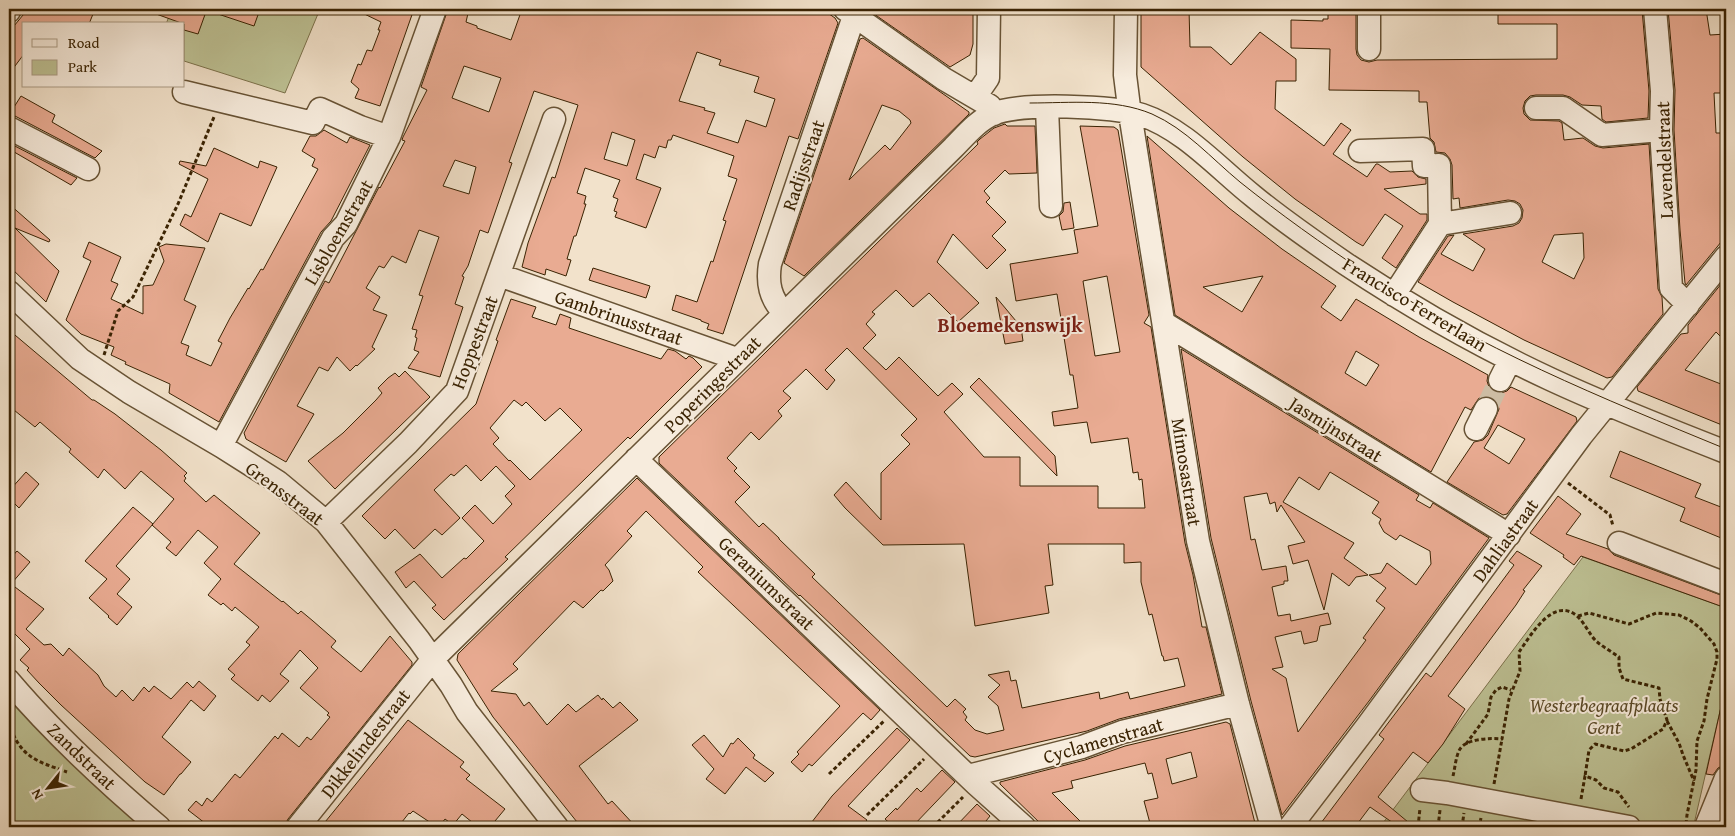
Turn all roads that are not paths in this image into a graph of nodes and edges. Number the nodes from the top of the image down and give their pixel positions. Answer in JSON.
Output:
{"nodes":[{"id":1,"x":435,"y":9,"type":"edge"},
{"id":2,"x":990,"y":9,"type":"edge"},
{"id":3,"x":1126,"y":9,"type":"edge"},
{"id":4,"x":1369,"y":9,"type":"edge"},
{"id":5,"x":1655,"y":9,"type":"edge"},
{"id":6,"x":850,"y":12,"type":"edge"},
{"id":7,"x":1369,"y":49,"type":"dead end"},
{"id":8,"x":184,"y":92,"type":"dead end"},
{"id":9,"x":974,"y":97,"type":"junction"},
{"id":10,"x":1047,"y":108,"type":"junction"},
{"id":11,"x":1536,"y":108,"type":"dead end"},
{"id":12,"x":1130,"y":112,"type":"junction"},
{"id":13,"x":994,"y":114,"type":"junction"},
{"id":14,"x":554,"y":119,"type":"dead end"},
{"id":15,"x":9,"y":128,"type":"edge"},
{"id":16,"x":1661,"y":130,"type":"junction"},
{"id":17,"x":389,"y":138,"type":"junction"},
{"id":18,"x":1360,"y":151,"type":"dead end"},
{"id":19,"x":88,"y":168,"type":"dead end"},
{"id":20,"x":1050,"y":206,"type":"dead end"},
{"id":21,"x":1510,"y":213,"type":"dead end"},
{"id":22,"x":1440,"y":224,"type":"junction"},
{"id":23,"x":1726,"y":258,"type":"edge"},
{"id":24,"x":499,"y":275,"type":"junction"},
{"id":25,"x":9,"y":292,"type":"edge"},
{"id":26,"x":1394,"y":295,"type":"junction"},
{"id":27,"x":1688,"y":306,"type":"junction"},
{"id":28,"x":784,"y":313,"type":"junction"},
{"id":29,"x":1164,"y":323,"type":"junction"},
{"id":30,"x":737,"y":359,"type":"junction"},
{"id":31,"x":1510,"y":360,"type":"junction"},
{"id":32,"x":1500,"y":380,"type":"tunnel mouth"},
{"id":33,"x":1607,"y":404,"type":"junction"},
{"id":34,"x":1486,"y":409,"type":"tunnel mouth"},
{"id":35,"x":1476,"y":429,"type":"dead end"},
{"id":36,"x":221,"y":446,"type":"junction"},
{"id":37,"x":1726,"y":452,"type":"edge"},
{"id":38,"x":636,"y":459,"type":"junction"},
{"id":39,"x":326,"y":522,"type":"junction"},
{"id":40,"x":1509,"y":535,"type":"junction"},
{"id":41,"x":1619,"y":543,"type":"road end"},
{"id":42,"x":1726,"y":584,"type":"edge"},
{"id":43,"x":433,"y":659,"type":"junction"},
{"id":44,"x":9,"y":681,"type":"edge"},
{"id":45,"x":1238,"y":704,"type":"junction"},
{"id":46,"x":972,"y":780,"type":"junction"},
{"id":47,"x":1422,"y":790,"type":"dead end"},
{"id":48,"x":1724,"y":792,"type":"edge"},
{"id":49,"x":1631,"y":819,"type":"edge"},
{"id":50,"x":159,"y":827,"type":"edge"},
{"id":51,"x":298,"y":827,"type":"edge"},
{"id":52,"x":556,"y":827,"type":"edge"},
{"id":53,"x":1024,"y":827,"type":"edge"},
{"id":54,"x":1272,"y":827,"type":"edge"},
{"id":55,"x":1290,"y":827,"type":"edge"},
{"id":56,"x":1706,"y":827,"type":"edge"}],
"edges":[{"from":1,"to":17,"type":"street","name":"Lisbloemstraat"},
{"from":2,"to":9,"type":"street"},
{"from":3,"to":12,"type":"street","name":"Mimosastraat"},
{"from":4,"to":7,"type":"street"},
{"from":5,"to":16,"type":"street","name":"Lavendelstraat"},
{"from":6,"to":9,"type":"street"},
{"from":6,"to":28,"type":"street","name":"Radijsstraat"},
{"from":8,"to":17,"type":"street"},
{"from":9,"to":13,"type":"street"},
{"from":10,"to":12,"type":"street","name":"Francisco Ferrerlaan"},
{"from":10,"to":13,"type":"street","name":"Francisco Ferrerlaan"},
{"from":10,"to":20,"type":"street"},
{"from":11,"to":16,"type":"street"},
{"from":12,"to":26,"type":"street","name":"Francisco Ferrerlaan"},
{"from":12,"to":29,"type":"street","name":"Mimosastraat"},
{"from":13,"to":28,"type":"street","name":"Poperingestraat"},
{"from":14,"to":24,"type":"street","name":"Hoppestraat"},
{"from":15,"to":19,"type":"street"},
{"from":16,"to":27,"type":"street","name":"Lavendelstraat"},
{"from":17,"to":36,"type":"street","name":"Lisbloemstraat"},
{"from":18,"to":22,"type":"street"},
{"from":21,"to":22,"type":"street"},
{"from":22,"to":26,"type":"street"},
{"from":23,"to":27,"type":"street","name":"Dahliastraat"},
{"from":24,"to":30,"type":"street","name":"Gambrinusstraat"},
{"from":24,"to":39,"type":"street","name":"Hoppestraat"},
{"from":25,"to":36,"type":"street","name":"Grensstraat"},
{"from":26,"to":31,"type":"street","name":"Francisco Ferrerlaan"},
{"from":27,"to":33,"type":"street","name":"Dahliastraat"},
{"from":28,"to":30,"type":"street","name":"Poperingestraat"},
{"from":29,"to":40,"type":"street","name":"Jasmijnstraat"},
{"from":29,"to":45,"type":"street","name":"Mimosastraat"},
{"from":30,"to":38,"type":"street","name":"Poperingestraat"},
{"from":31,"to":32,"type":"street"},
{"from":31,"to":33,"type":"street","name":"Francisco Ferrerlaan"},
{"from":33,"to":37,"type":"street","name":"Francisco Ferrerlaan"},
{"from":33,"to":40,"type":"street","name":"Dahliastraat"},
{"from":34,"to":35,"type":"street"},
{"from":36,"to":39,"type":"street","name":"Grensstraat"},
{"from":38,"to":43,"type":"street","name":"Poperingestraat"},
{"from":38,"to":46,"type":"street","name":"Geraniumstraat"},
{"from":39,"to":43,"type":"street","name":"Grensstraat"},
{"from":40,"to":55,"type":"street","name":"Dahliastraat"},
{"from":41,"to":42,"type":"street"},
{"from":43,"to":51,"type":"street","name":"Dikkelindestraat"},
{"from":43,"to":52,"type":"street","name":"Grensstraat"},
{"from":44,"to":50,"type":"street","name":"Zandstraat"},
{"from":45,"to":46,"type":"street","name":"Cyclamenstraat"},
{"from":45,"to":54,"type":"street","name":"Mimosastraat"},
{"from":46,"to":53,"type":"street","name":"Geraniumstraat"},
{"from":47,"to":49,"type":"street"},
{"from":48,"to":56,"type":"street"}]}
